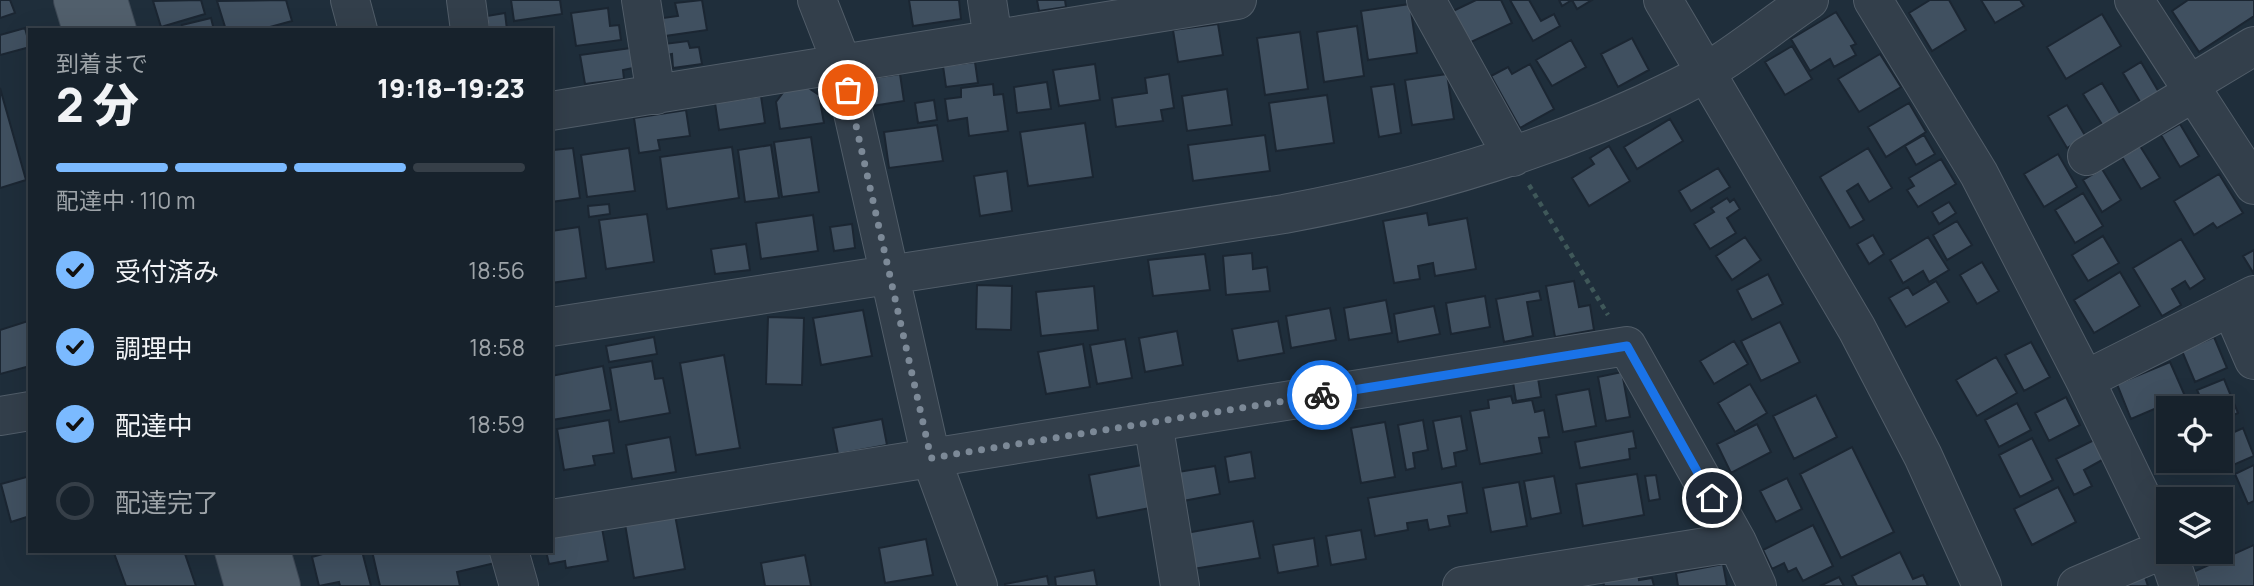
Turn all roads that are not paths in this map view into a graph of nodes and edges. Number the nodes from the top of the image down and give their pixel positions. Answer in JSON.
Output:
{"nodes":[{"id":1,"x":73,"y":0,"type":"edge"},
{"id":2,"x":108,"y":0,"type":"edge"},
{"id":3,"x":350,"y":0,"type":"edge"},
{"id":4,"x":466,"y":0,"type":"edge"},
{"id":5,"x":641,"y":0,"type":"edge"},
{"id":6,"x":817,"y":0,"type":"edge"},
{"id":7,"x":987,"y":0,"type":"edge"},
{"id":8,"x":1237,"y":0,"type":"edge"},
{"id":9,"x":1426,"y":0,"type":"edge"},
{"id":10,"x":1663,"y":0,"type":"edge"},
{"id":11,"x":1809,"y":0,"type":"edge"},
{"id":12,"x":1873,"y":0,"type":"edge"},
{"id":13,"x":2134,"y":0,"type":"edge"},
{"id":14,"x":1165,"y":5,"type":"edge"},
{"id":15,"x":81,"y":28,"type":"edge"},
{"id":16,"x":116,"y":28,"type":"edge"},
{"id":17,"x":357,"y":28,"type":"edge"},
{"id":18,"x":470,"y":28,"type":"edge"},
{"id":19,"x":993,"y":39,"type":"junction"},
{"id":20,"x":2254,"y":46,"type":"edge"},
{"id":21,"x":842,"y":64,"type":"junction"},
{"id":22,"x":1704,"y":72,"type":"junction"},
{"id":23,"x":2191,"y":88,"type":"junction"},
{"id":24,"x":656,"y":95,"type":"junction"},
{"id":25,"x":553,"y":111,"type":"edge"},
{"id":26,"x":2087,"y":156,"type":"dead end"},
{"id":27,"x":1513,"y":157,"type":"junction"},
{"id":28,"x":2254,"y":185,"type":"edge"},
{"id":29,"x":887,"y":273,"type":"junction"},
{"id":30,"x":2243,"y":301,"type":"edge"},
{"id":31,"x":553,"y":327,"type":"edge"},
{"id":32,"x":2254,"y":360,"type":"edge"},
{"id":33,"x":2085,"y":380,"type":"junction"},
{"id":34,"x":28,"y":411,"type":"edge"},
{"id":35,"x":0,"y":416,"type":"edge"},
{"id":36,"x":1153,"y":422,"type":"junction"},
{"id":37,"x":931,"y":458,"type":"junction"},
{"id":38,"x":553,"y":519,"type":"edge"},
{"id":39,"x":2156,"y":527,"type":"edge"},
{"id":40,"x":1737,"y":542,"type":"junction"},
{"id":41,"x":2156,"y":552,"type":"edge"},
{"id":42,"x":235,"y":553,"type":"edge"},
{"id":43,"x":272,"y":553,"type":"edge"},
{"id":44,"x":510,"y":553,"type":"edge"},
{"id":45,"x":2171,"y":564,"type":"edge"},
{"id":46,"x":1572,"y":577,"type":"edge"},
{"id":47,"x":244,"y":586,"type":"edge"},
{"id":48,"x":281,"y":586,"type":"edge"},
{"id":49,"x":519,"y":586,"type":"edge"},
{"id":50,"x":978,"y":586,"type":"edge"},
{"id":51,"x":1181,"y":586,"type":"edge"},
{"id":52,"x":1462,"y":586,"type":"edge"},
{"id":53,"x":1756,"y":586,"type":"edge"},
{"id":54,"x":1982,"y":586,"type":"edge"},
{"id":55,"x":2077,"y":586,"type":"edge"},
{"id":56,"x":2179,"y":586,"type":"edge"}],
"edges":[{"from":1,"to":15,"type":"main road"},
{"from":2,"to":16,"type":"main road"},
{"from":3,"to":17,"type":"street"},
{"from":4,"to":18,"type":"street"},
{"from":5,"to":24,"type":"street"},
{"from":6,"to":21,"type":"street"},
{"from":7,"to":19,"type":"street"},
{"from":8,"to":14,"type":"street"},
{"from":9,"to":27,"type":"street"},
{"from":10,"to":22,"type":"street"},
{"from":11,"to":22,"type":"street"},
{"from":12,"to":33,"type":"street"},
{"from":13,"to":23,"type":"street"},
{"from":14,"to":19,"type":"street"},
{"from":19,"to":21,"type":"street"},
{"from":20,"to":23,"type":"street"},
{"from":21,"to":24,"type":"street"},
{"from":21,"to":29,"type":"street"},
{"from":22,"to":27,"type":"street"},
{"from":22,"to":54,"type":"street"},
{"from":23,"to":26,"type":"street"},
{"from":23,"to":28,"type":"street"},
{"from":24,"to":25,"type":"street"},
{"from":27,"to":29,"type":"street"},
{"from":29,"to":31,"type":"street"},
{"from":29,"to":37,"type":"street"},
{"from":30,"to":32,"type":"street"},
{"from":30,"to":33,"type":"street"},
{"from":33,"to":39,"type":"street"},
{"from":34,"to":35,"type":"street"},
{"from":36,"to":37,"type":"street"},
{"from":36,"to":40,"type":"street"},
{"from":36,"to":51,"type":"street"},
{"from":37,"to":38,"type":"street"},
{"from":37,"to":50,"type":"street"},
{"from":40,"to":46,"type":"street"},
{"from":40,"to":53,"type":"street"},
{"from":41,"to":55,"type":"street"},
{"from":42,"to":47,"type":"main road"},
{"from":43,"to":48,"type":"main road"},
{"from":44,"to":49,"type":"street"},
{"from":45,"to":56,"type":"street"},
{"from":46,"to":52,"type":"street"}]}
